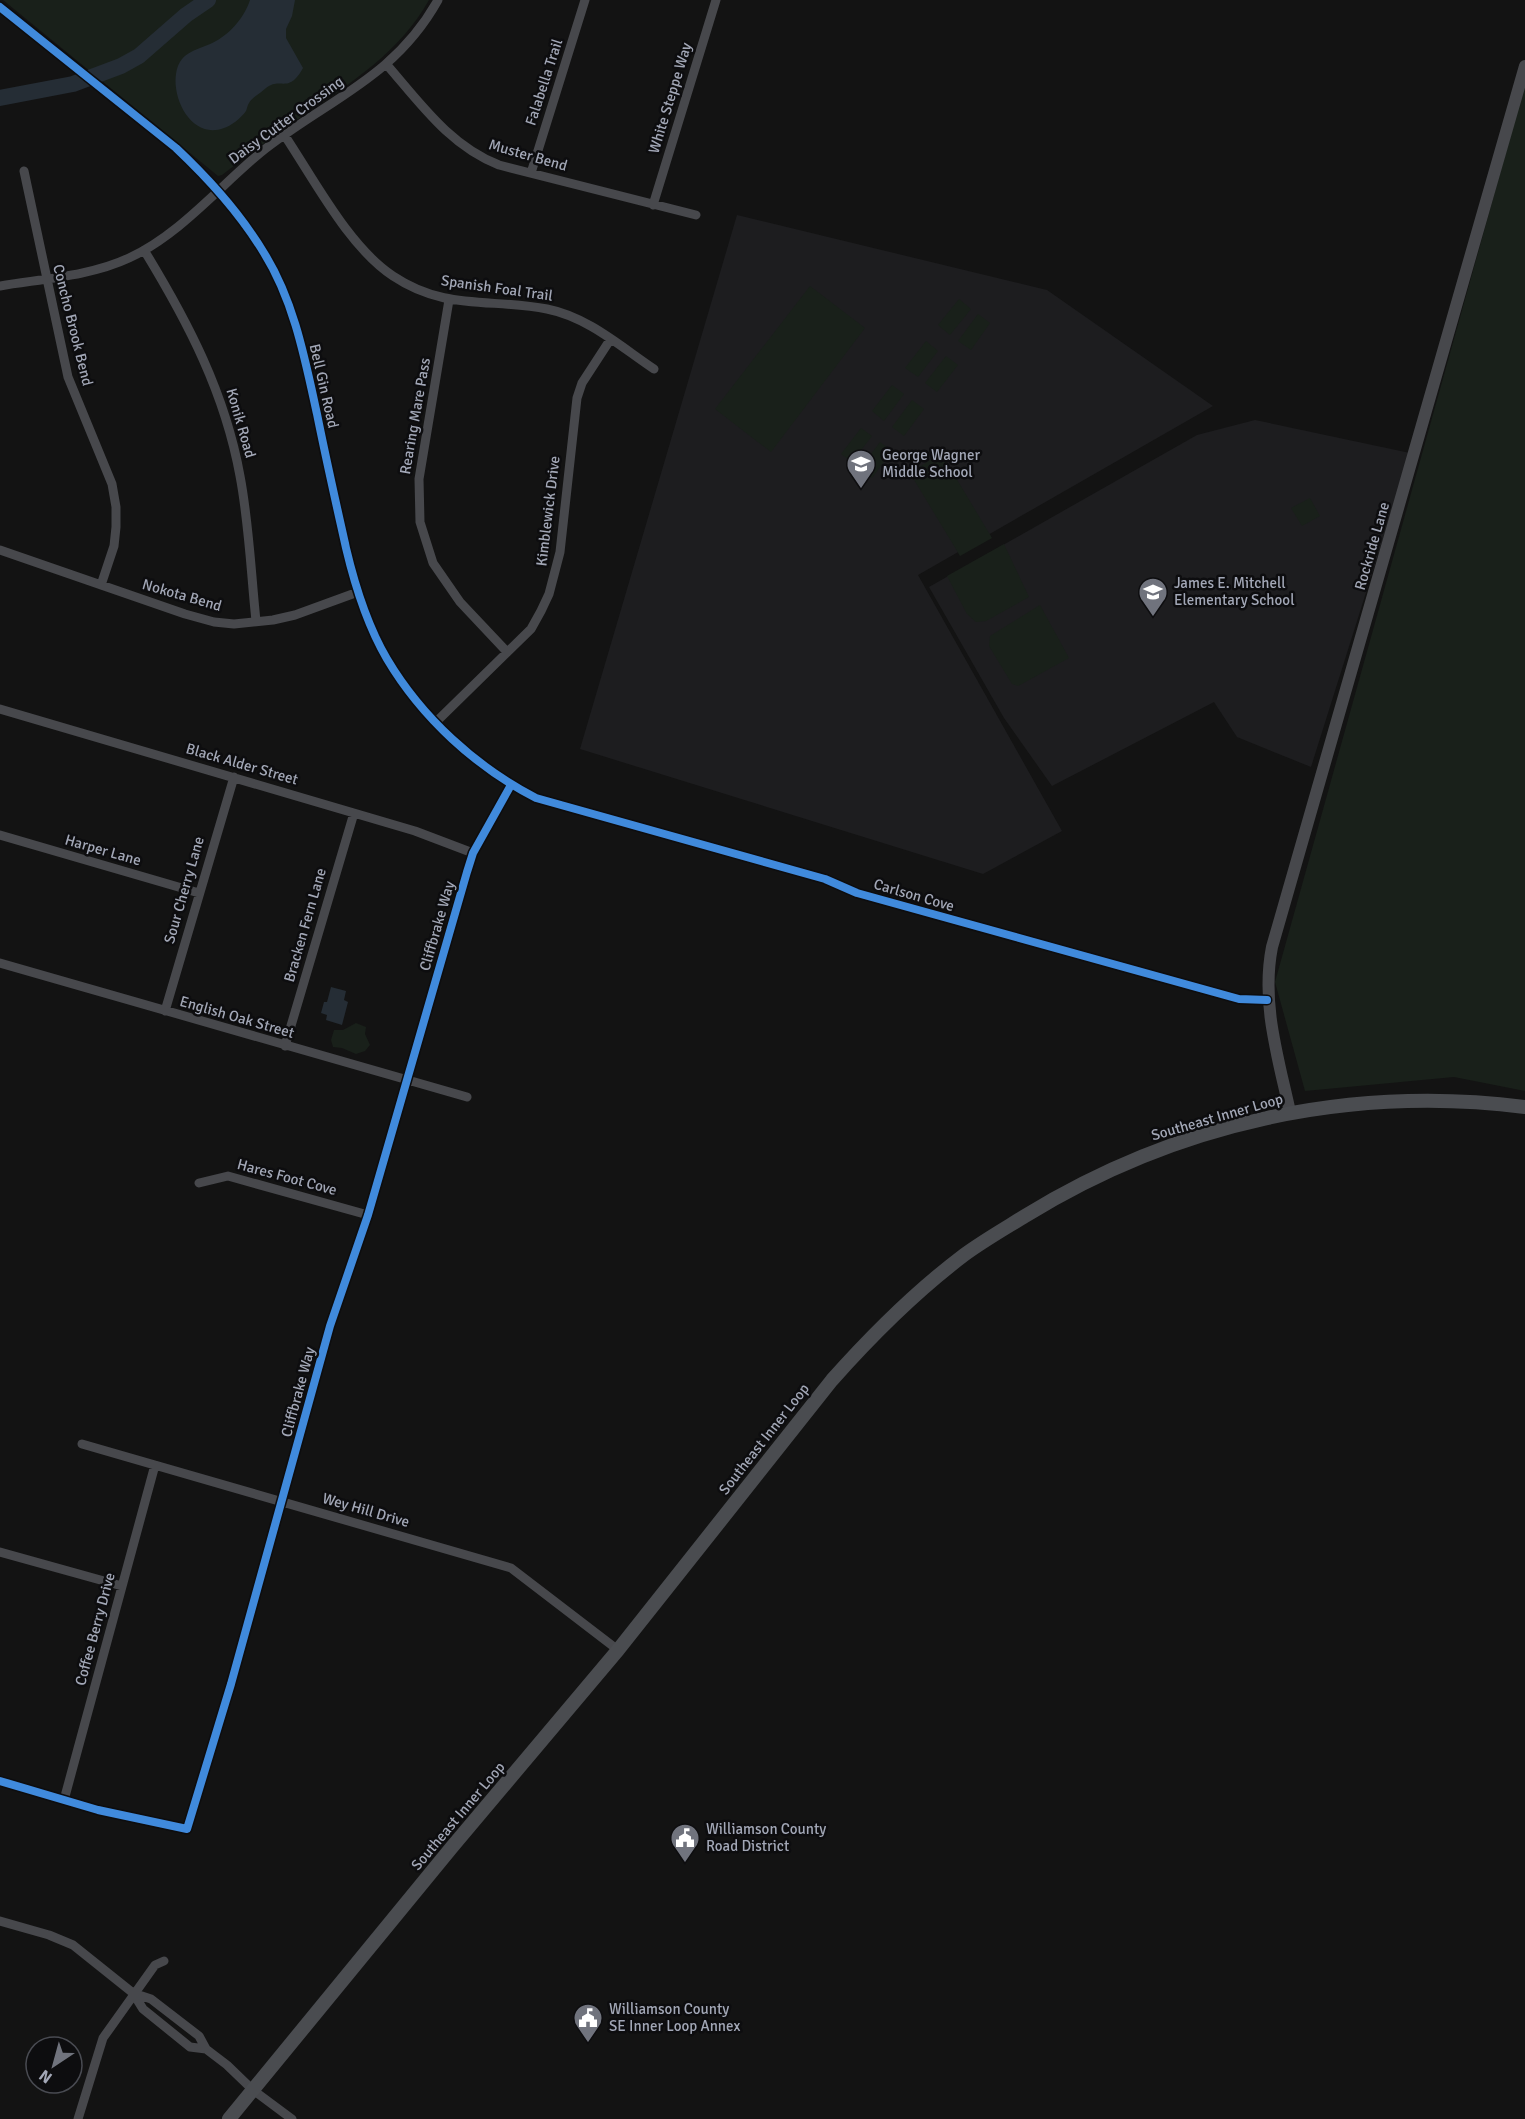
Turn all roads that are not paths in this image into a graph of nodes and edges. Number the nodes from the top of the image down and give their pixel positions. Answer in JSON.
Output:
{"nodes":[{"id":1,"x":438,"y":0,"type":"edge"},
{"id":2,"x":585,"y":0,"type":"edge"},
{"id":3,"x":717,"y":0,"type":"edge"},
{"id":4,"x":0,"y":7,"type":"edge"},
{"id":5,"x":387,"y":65,"type":"junction"},
{"id":6,"x":1525,"y":66,"type":"edge"},
{"id":7,"x":285,"y":136,"type":"junction"},
{"id":8,"x":24,"y":171,"type":"dead end"},
{"id":9,"x":531,"y":173,"type":"junction"},
{"id":10,"x":219,"y":190,"type":"junction"},
{"id":11,"x":653,"y":205,"type":"junction"},
{"id":12,"x":696,"y":215,"type":"dead end"},
{"id":13,"x":144,"y":250,"type":"junction"},
{"id":14,"x":46,"y":278,"type":"junction"},
{"id":15,"x":0,"y":286,"type":"edge"},
{"id":16,"x":449,"y":300,"type":"junction"},
{"id":17,"x":610,"y":340,"type":"junction"},
{"id":18,"x":654,"y":369,"type":"dead end"},
{"id":19,"x":0,"y":550,"type":"edge"},
{"id":20,"x":101,"y":585,"type":"junction"},
{"id":21,"x":358,"y":592,"type":"junction"},
{"id":22,"x":256,"y":621,"type":"junction"},
{"id":23,"x":507,"y":652,"type":"junction"},
{"id":24,"x":0,"y":709,"type":"edge"},
{"id":25,"x":436,"y":722,"type":"junction"},
{"id":26,"x":234,"y":777,"type":"junction"},
{"id":27,"x":511,"y":784,"type":"junction"},
{"id":28,"x":556,"y":802,"type":"joint"},
{"id":29,"x":354,"y":813,"type":"junction"},
{"id":30,"x":0,"y":835,"type":"edge"},
{"id":31,"x":473,"y":853,"type":"junction"},
{"id":32,"x":199,"y":893,"type":"junction"},
{"id":33,"x":0,"y":963,"type":"edge"},
{"id":34,"x":1267,"y":1000,"type":"junction"},
{"id":35,"x":165,"y":1011,"type":"junction"},
{"id":36,"x":285,"y":1046,"type":"junction"},
{"id":37,"x":407,"y":1080,"type":"junction"},
{"id":38,"x":467,"y":1097,"type":"dead end"},
{"id":39,"x":1525,"y":1107,"type":"edge"},
{"id":40,"x":1290,"y":1112,"type":"junction"},
{"id":41,"x":199,"y":1183,"type":"dead end"},
{"id":42,"x":368,"y":1215,"type":"junction"},
{"id":43,"x":82,"y":1444,"type":"dead end"},
{"id":44,"x":154,"y":1465,"type":"junction"},
{"id":45,"x":282,"y":1502,"type":"junction"},
{"id":46,"x":0,"y":1552,"type":"edge"},
{"id":47,"x":122,"y":1586,"type":"junction"},
{"id":48,"x":618,"y":1650,"type":"junction"},
{"id":49,"x":0,"y":1781,"type":"edge"},
{"id":50,"x":64,"y":1800,"type":"junction"},
{"id":51,"x":1,"y":1925,"type":"edge"},
{"id":52,"x":164,"y":1961,"type":"dead end"},
{"id":53,"x":133,"y":1993,"type":"junction"},
{"id":54,"x":253,"y":2090,"type":"junction"},
{"id":55,"x":78,"y":2119,"type":"edge"},
{"id":56,"x":229,"y":2119,"type":"edge"},
{"id":57,"x":292,"y":2119,"type":"edge"}],
"edges":[{"from":1,"to":5,"type":"street","name":"Daisy Cutter Crossing"},
{"from":2,"to":9,"type":"street","name":"Falabella Trail"},
{"from":3,"to":11,"type":"street","name":"White Steppe Way"},
{"from":4,"to":10,"type":"street","name":"Bell Gin Road"},
{"from":5,"to":7,"type":"street","name":"Daisy Cutter Crossing"},
{"from":5,"to":9,"type":"street","name":"Muster Bend"},
{"from":6,"to":34,"type":"street","name":"Rockride Lane"},
{"from":7,"to":10,"type":"street","name":"Daisy Cutter Crossing"},
{"from":7,"to":16,"type":"street","name":"Spanish Foal Trail"},
{"from":8,"to":14,"type":"street","name":"Concho Brook Bend"},
{"from":9,"to":11,"type":"street","name":"Muster Bend"},
{"from":10,"to":13,"type":"street","name":"Daisy Cutter Crossing"},
{"from":10,"to":21,"type":"street","name":"Bell Gin Road"},
{"from":11,"to":12,"type":"street","name":"Muster Bend"},
{"from":13,"to":14,"type":"street","name":"Daisy Cutter Crossing"},
{"from":13,"to":22,"type":"street","name":"Konik Road"},
{"from":14,"to":15,"type":"street","name":"Daisy Cutter Crossing"},
{"from":14,"to":20,"type":"street","name":"Concho Brook Bend"},
{"from":16,"to":17,"type":"street","name":"Spanish Foal Trail"},
{"from":16,"to":23,"type":"street","name":"Rearing Mare Pass"},
{"from":17,"to":18,"type":"street","name":"Spanish Foal Trail"},
{"from":17,"to":23,"type":"street","name":"Kimblewick Drive"},
{"from":19,"to":20,"type":"street","name":"Nokota Bend"},
{"from":20,"to":22,"type":"street","name":"Nokota Bend"},
{"from":21,"to":22,"type":"street","name":"Nokota Bend"},
{"from":21,"to":25,"type":"street","name":"Bell Gin Road"},
{"from":23,"to":25,"type":"street","name":"Kimblewick Drive"},
{"from":24,"to":26,"type":"street","name":"Black Alder Street"},
{"from":25,"to":27,"type":"street","name":"Bell Gin Road"},
{"from":26,"to":29,"type":"street","name":"Black Alder Street"},
{"from":26,"to":32,"type":"street","name":"Sour Cherry Lane"},
{"from":27,"to":28,"type":"street","name":"Bell Gin Road"},
{"from":27,"to":31,"type":"street","name":"Cliffbrake Way"},
{"from":28,"to":34,"type":"street","name":"Carlson Cove"},
{"from":29,"to":31,"type":"street","name":"Black Alder Street"},
{"from":29,"to":36,"type":"street","name":"Bracken Fern Lane"},
{"from":30,"to":32,"type":"street","name":"Harper Lane"},
{"from":31,"to":37,"type":"street","name":"Cliffbrake Way"},
{"from":32,"to":35,"type":"street","name":"Sour Cherry Lane"},
{"from":33,"to":35,"type":"street","name":"English Oak Street"},
{"from":34,"to":40,"type":"street","name":"Rockride Lane"},
{"from":35,"to":36,"type":"street","name":"English Oak Street"},
{"from":36,"to":37,"type":"street","name":"English Oak Street"},
{"from":37,"to":38,"type":"street","name":"English Oak Street"},
{"from":37,"to":42,"type":"street","name":"Cliffbrake Way"},
{"from":39,"to":40,"type":"main road","name":"Southeast Inner Loop"},
{"from":40,"to":48,"type":"main road","name":"Southeast Inner Loop"},
{"from":41,"to":42,"type":"street","name":"Hares Foot Cove"},
{"from":42,"to":45,"type":"street","name":"Cliffbrake Way"},
{"from":43,"to":44,"type":"street","name":"Wey Hill Drive"},
{"from":44,"to":45,"type":"street","name":"Wey Hill Drive"},
{"from":44,"to":47,"type":"street","name":"Coffee Berry Drive"},
{"from":45,"to":48,"type":"street","name":"Wey Hill Drive"},
{"from":45,"to":50,"type":"street","name":"Cliffbrake Way"},
{"from":46,"to":47,"type":"street"},
{"from":47,"to":50,"type":"street","name":"Coffee Berry Drive"},
{"from":48,"to":54,"type":"main road","name":"Southeast Inner Loop"},
{"from":49,"to":50,"type":"street","name":"Cliffbrake Way"},
{"from":51,"to":53,"type":"street"},
{"from":52,"to":53,"type":"street"},
{"from":53,"to":54,"type":"street"},
{"from":53,"to":55,"type":"street"},
{"from":54,"to":56,"type":"main road","name":"Southeast Inner Loop"},
{"from":54,"to":57,"type":"street"}]}
